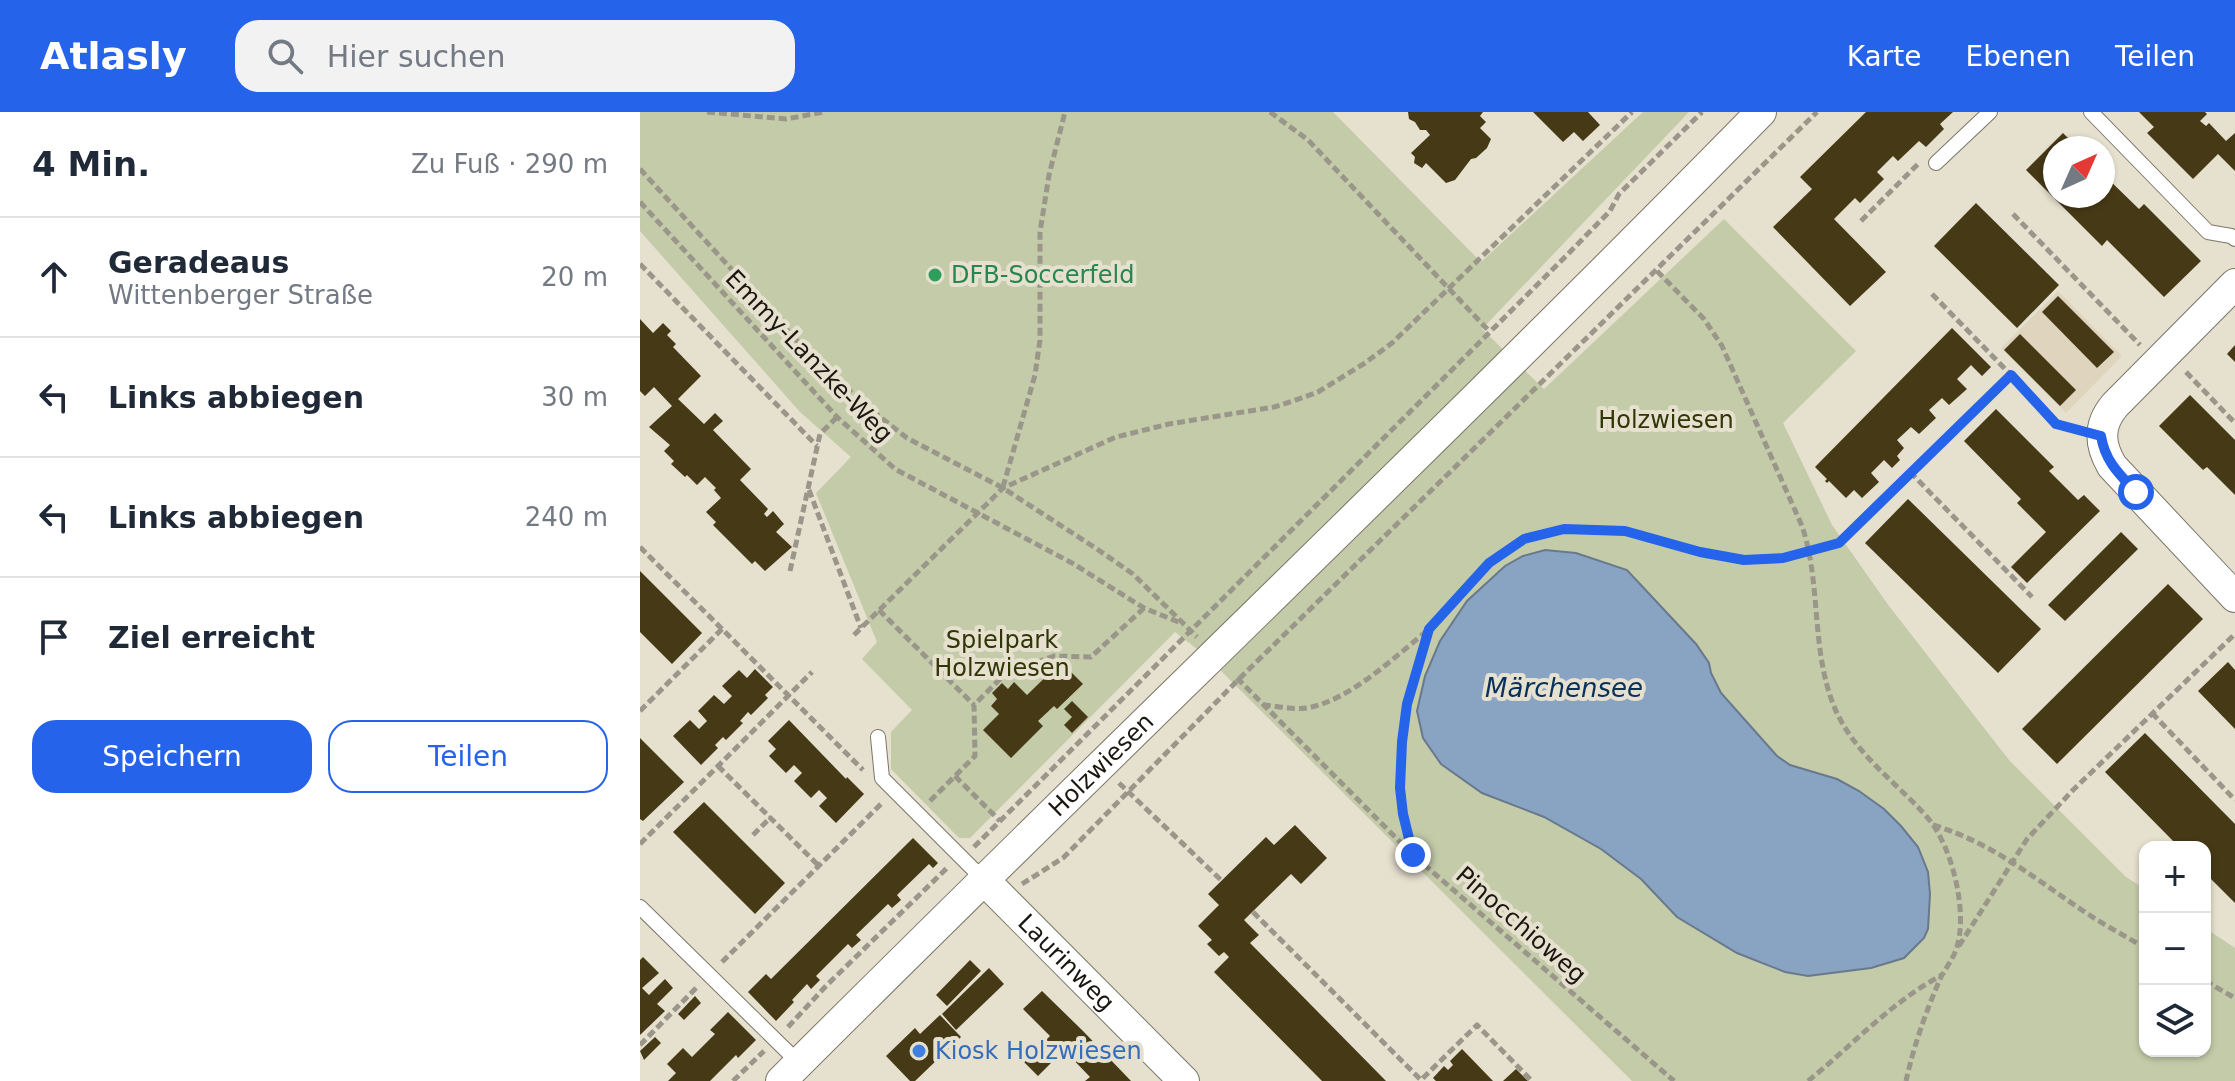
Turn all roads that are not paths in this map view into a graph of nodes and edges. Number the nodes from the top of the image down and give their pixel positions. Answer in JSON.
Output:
{"nodes":[{"id":1,"x":1761,"y":112,"type":"edge"},
{"id":2,"x":1990,"y":112,"type":"edge"},
{"id":3,"x":2091,"y":112,"type":"edge"},
{"id":4,"x":1936,"y":163,"type":"road end"},
{"id":5,"x":2235,"y":239,"type":"edge"},
{"id":6,"x":2235,"y":284,"type":"edge"},
{"id":7,"x":2235,"y":597,"type":"edge"},
{"id":8,"x":878,"y":737,"type":"dead end"},
{"id":9,"x":983,"y":879,"type":"junction"},
{"id":10,"x":640,"y":907,"type":"edge"},
{"id":11,"x":790,"y":1072,"type":"edge"},
{"id":12,"x":1184,"y":1081,"type":"edge"}],
"edges":[{"from":1,"to":9,"type":"street","name":"Holzwiesen"},
{"from":2,"to":4,"type":"lane"},
{"from":3,"to":5,"type":"lane"},
{"from":6,"to":7,"type":"street"},
{"from":8,"to":9,"type":"lane"},
{"from":9,"to":11,"type":"street","name":"Holzwiesen"},
{"from":9,"to":12,"type":"street","name":"Laurinweg"},
{"from":10,"to":11,"type":"lane"}]}
